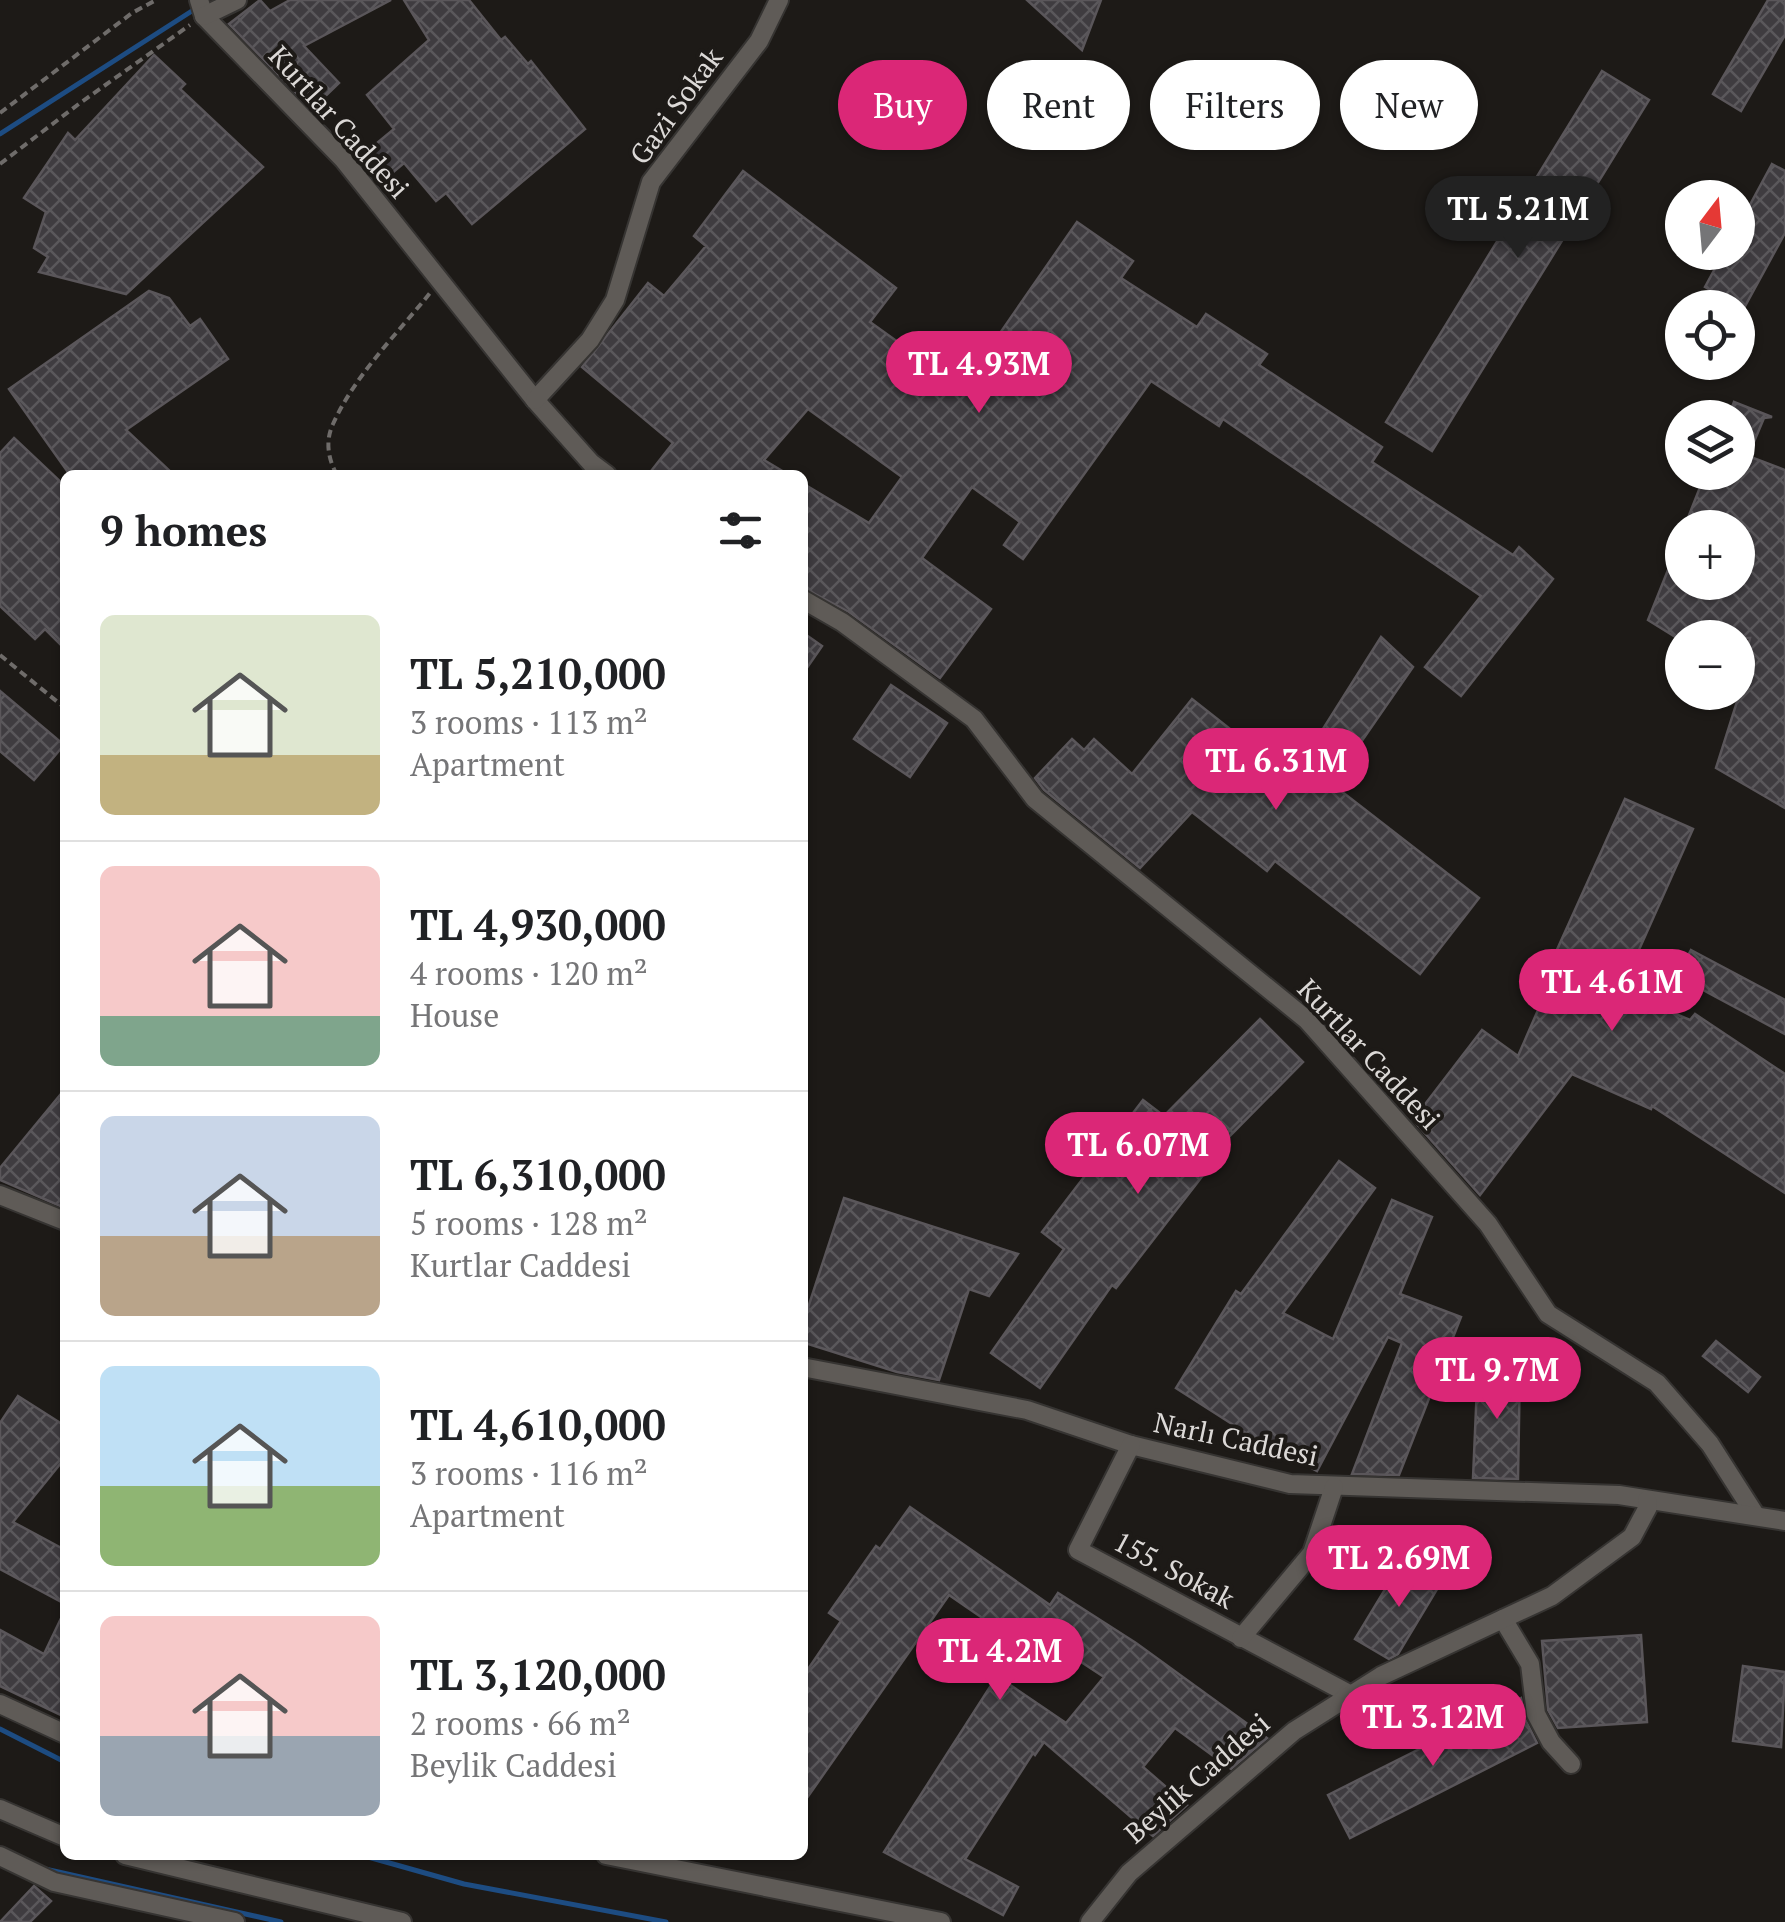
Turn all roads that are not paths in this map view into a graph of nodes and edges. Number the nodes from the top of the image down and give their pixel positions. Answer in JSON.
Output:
{"nodes":[{"id":1,"x":237,"y":0,"type":"edge"},
{"id":2,"x":779,"y":0,"type":"edge"},
{"id":3,"x":202,"y":10,"type":"edge"},
{"id":4,"x":536,"y":400,"type":"junction"},
{"id":5,"x":600,"y":470,"type":"edge"},
{"id":6,"x":808,"y":602,"type":"edge"},
{"id":7,"x":0,"y":1195,"type":"edge"},
{"id":8,"x":60,"y":1219,"type":"edge"},
{"id":9,"x":808,"y":1369,"type":"edge"},
{"id":10,"x":1131,"y":1445,"type":"junction"},
{"id":11,"x":1334,"y":1487,"type":"junction"},
{"id":12,"x":1647,"y":1500,"type":"junction"},
{"id":13,"x":1756,"y":1516,"type":"junction"},
{"id":14,"x":1785,"y":1521,"type":"edge"},
{"id":15,"x":1503,"y":1620,"type":"junction"},
{"id":16,"x":1241,"y":1638,"type":"junction"},
{"id":17,"x":1351,"y":1695,"type":"junction"},
{"id":18,"x":0,"y":1704,"type":"edge"},
{"id":19,"x":60,"y":1732,"type":"edge"},
{"id":20,"x":1571,"y":1764,"type":"dead end"},
{"id":21,"x":0,"y":1809,"type":"edge"},
{"id":22,"x":60,"y":1835,"type":"edge"},
{"id":23,"x":0,"y":1856,"type":"edge"},
{"id":24,"x":146,"y":1860,"type":"edge"},
{"id":25,"x":631,"y":1860,"type":"edge"},
{"id":26,"x":235,"y":1922,"type":"edge"},
{"id":27,"x":402,"y":1922,"type":"edge"},
{"id":28,"x":941,"y":1922,"type":"edge"},
{"id":29,"x":1090,"y":1922,"type":"edge"}],
"edges":[{"from":1,"to":3,"type":"street"},
{"from":2,"to":4,"type":"street","name":"Gazi Sokak"},
{"from":3,"to":4,"type":"street","name":"Kurtlar Caddesi"},
{"from":4,"to":5,"type":"street","name":"Kurtlar Caddesi"},
{"from":6,"to":13,"type":"street","name":"Kurtlar Caddesi"},
{"from":7,"to":8,"type":"street"},
{"from":9,"to":10,"type":"street","name":"Narlı Caddesi"},
{"from":10,"to":11,"type":"street","name":"Narlı Caddesi"},
{"from":10,"to":16,"type":"street","name":"155. Sokak"},
{"from":11,"to":12,"type":"street","name":"Narlı Caddesi"},
{"from":11,"to":16,"type":"street"},
{"from":12,"to":13,"type":"street","name":"Narlı Caddesi"},
{"from":12,"to":15,"type":"street","name":"Beylik Caddesi"},
{"from":13,"to":14,"type":"street","name":"Narlı Caddesi"},
{"from":15,"to":17,"type":"street","name":"Beylik Caddesi"},
{"from":15,"to":20,"type":"street"},
{"from":16,"to":17,"type":"street","name":"155. Sokak"},
{"from":17,"to":29,"type":"street","name":"Beylik Caddesi"},
{"from":18,"to":19,"type":"street"},
{"from":21,"to":22,"type":"street"},
{"from":23,"to":26,"type":"street"},
{"from":24,"to":27,"type":"street"},
{"from":25,"to":28,"type":"street"}]}
